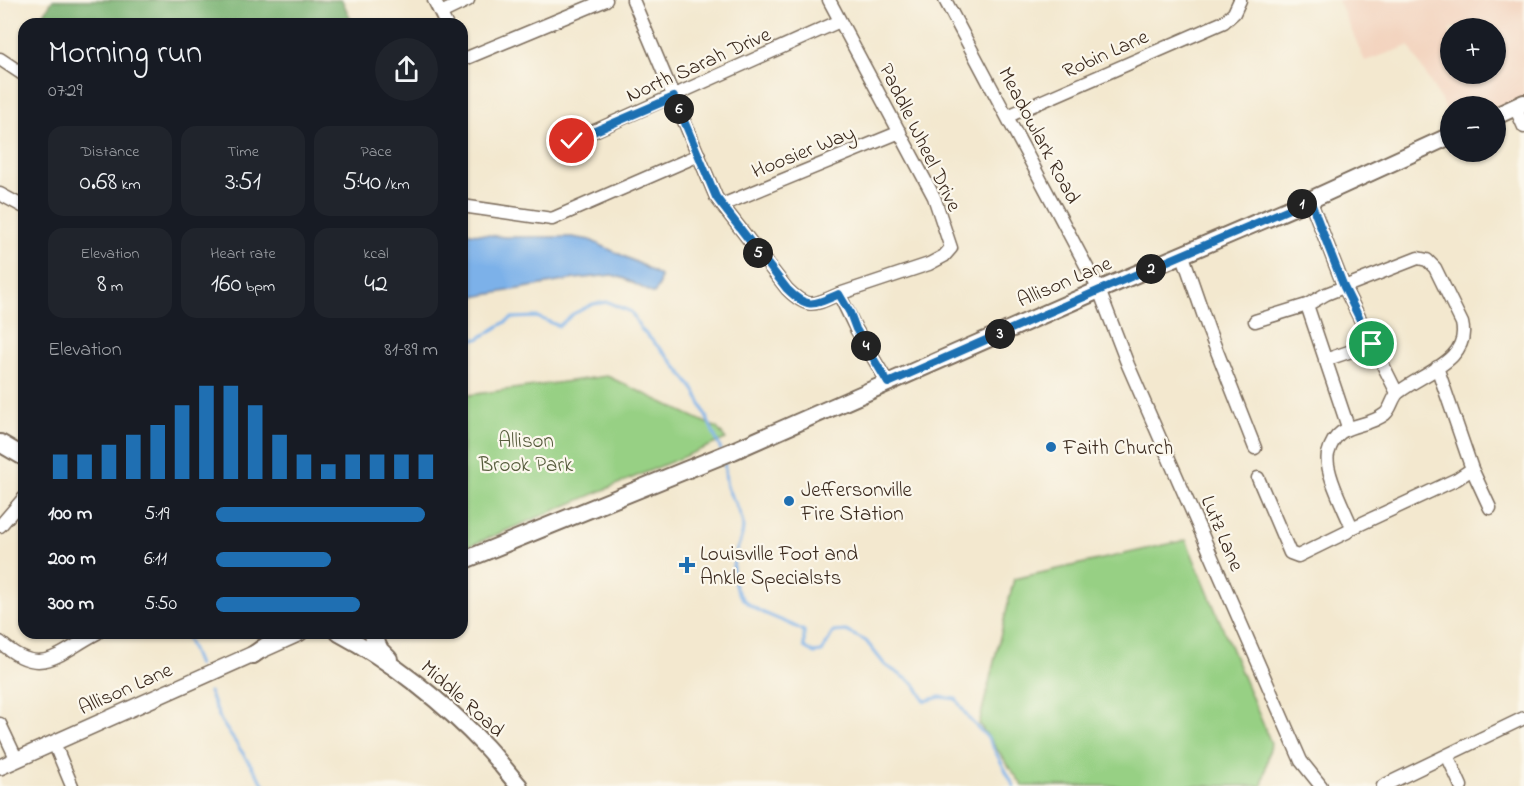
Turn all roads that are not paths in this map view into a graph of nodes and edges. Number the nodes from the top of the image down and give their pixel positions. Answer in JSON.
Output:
{"nodes":[{"id":1,"x":434,"y":0,"type":"edge"},
{"id":2,"x":468,"y":0,"type":"edge"},
{"id":3,"x":606,"y":0,"type":"edge"},
{"id":4,"x":633,"y":0,"type":"edge"},
{"id":5,"x":829,"y":0,"type":"edge"},
{"id":6,"x":945,"y":0,"type":"edge"},
{"id":7,"x":1240,"y":0,"type":"edge"},
{"id":8,"x":443,"y":18,"type":"edge"},
{"id":9,"x":444,"y":18,"type":"edge"},
{"id":10,"x":840,"y":21,"type":"junction"},
{"id":11,"x":468,"y":58,"type":"edge"},
{"id":12,"x":0,"y":59,"type":"edge"},
{"id":13,"x":18,"y":71,"type":"edge"},
{"id":14,"x":674,"y":97,"type":"junction"},
{"id":15,"x":1520,"y":105,"type":"edge"},
{"id":16,"x":1506,"y":111,"type":"edge"},
{"id":17,"x":1008,"y":116,"type":"junction"},
{"id":18,"x":1524,"y":126,"type":"edge"},
{"id":19,"x":900,"y":132,"type":"junction"},
{"id":20,"x":572,"y":141,"type":"dead end"},
{"id":21,"x":1440,"y":141,"type":"edge"},
{"id":22,"x":699,"y":155,"type":"junction"},
{"id":23,"x":0,"y":194,"type":"edge"},
{"id":24,"x":1310,"y":200,"type":"junction"},
{"id":25,"x":18,"y":204,"type":"edge"},
{"id":26,"x":722,"y":205,"type":"junction"},
{"id":27,"x":468,"y":207,"type":"edge"},
{"id":28,"x":1183,"y":256,"type":"junction"},
{"id":29,"x":1344,"y":287,"type":"junction"},
{"id":30,"x":1100,"y":290,"type":"junction"},
{"id":31,"x":839,"y":294,"type":"junction"},
{"id":32,"x":1306,"y":305,"type":"junction"},
{"id":33,"x":1255,"y":321,"type":"dead end"},
{"id":34,"x":1372,"y":344,"type":"junction"},
{"id":35,"x":1325,"y":360,"type":"junction"},
{"id":36,"x":1437,"y":367,"type":"junction"},
{"id":37,"x":888,"y":383,"type":"junction"},
{"id":38,"x":1397,"y":393,"type":"junction"},
{"id":39,"x":1348,"y":427,"type":"junction"},
{"id":40,"x":0,"y":443,"type":"edge"},
{"id":41,"x":1255,"y":448,"type":"dead end"},
{"id":42,"x":18,"y":454,"type":"edge"},
{"id":43,"x":1473,"y":469,"type":"junction"},
{"id":44,"x":1258,"y":478,"type":"dead end"},
{"id":45,"x":18,"y":505,"type":"edge"},
{"id":46,"x":1490,"y":508,"type":"dead end"},
{"id":47,"x":0,"y":526,"type":"edge"},
{"id":48,"x":1352,"y":528,"type":"junction"},
{"id":49,"x":468,"y":559,"type":"edge"},
{"id":50,"x":87,"y":639,"type":"edge"},
{"id":51,"x":273,"y":639,"type":"edge"},
{"id":52,"x":287,"y":639,"type":"edge"},
{"id":53,"x":348,"y":639,"type":"edge"},
{"id":54,"x":375,"y":639,"type":"edge"},
{"id":55,"x":0,"y":642,"type":"edge"},
{"id":56,"x":253,"y":655,"type":"junction"},
{"id":57,"x":396,"y":669,"type":"junction"},
{"id":58,"x":1524,"y":718,"type":"edge"},
{"id":59,"x":0,"y":724,"type":"edge"},
{"id":60,"x":54,"y":743,"type":"junction"},
{"id":61,"x":1447,"y":755,"type":"junction"},
{"id":62,"x":17,"y":760,"type":"junction"},
{"id":63,"x":0,"y":767,"type":"edge"},
{"id":64,"x":72,"y":786,"type":"edge"},
{"id":65,"x":519,"y":786,"type":"edge"},
{"id":66,"x":1321,"y":786,"type":"edge"},
{"id":67,"x":1383,"y":786,"type":"edge"},
{"id":68,"x":1461,"y":786,"type":"edge"}],
"edges":[{"from":1,"to":8,"type":"street"},
{"from":2,"to":9,"type":"street"},
{"from":3,"to":11,"type":"street"},
{"from":4,"to":14,"type":"street"},
{"from":5,"to":10,"type":"street","name":"Paddle Wheel Drive"},
{"from":6,"to":17,"type":"street","name":"Meadowlark Road"},
{"from":7,"to":17,"type":"street","name":"Robin Lane"},
{"from":10,"to":14,"type":"street","name":"North Sarah Drive"},
{"from":10,"to":19,"type":"street","name":"Paddle Wheel Drive"},
{"from":12,"to":13,"type":"street"},
{"from":14,"to":20,"type":"street","name":"North Sarah Drive"},
{"from":14,"to":22,"type":"street"},
{"from":15,"to":16,"type":"main road"},
{"from":15,"to":18,"type":"street"},
{"from":17,"to":30,"type":"street","name":"Meadowlark Road"},
{"from":19,"to":26,"type":"street","name":"Hoosier Way"},
{"from":19,"to":31,"type":"street","name":"Paddle Wheel Drive"},
{"from":21,"to":24,"type":"main road","name":"Allison Lane"},
{"from":22,"to":26,"type":"street"},
{"from":22,"to":27,"type":"street"},
{"from":23,"to":25,"type":"street"},
{"from":24,"to":28,"type":"main road","name":"Allison Lane"},
{"from":24,"to":29,"type":"street"},
{"from":26,"to":31,"type":"street"},
{"from":28,"to":30,"type":"main road","name":"Allison Lane"},
{"from":28,"to":41,"type":"street"},
{"from":29,"to":32,"type":"street"},
{"from":29,"to":34,"type":"street"},
{"from":29,"to":36,"type":"street"},
{"from":30,"to":37,"type":"main road","name":"Allison Lane"},
{"from":30,"to":66,"type":"street","name":"Lutz Lane"},
{"from":31,"to":37,"type":"street"},
{"from":32,"to":33,"type":"street"},
{"from":32,"to":35,"type":"street"},
{"from":34,"to":35,"type":"street"},
{"from":34,"to":38,"type":"street"},
{"from":35,"to":39,"type":"street"},
{"from":36,"to":38,"type":"street"},
{"from":36,"to":43,"type":"street"},
{"from":37,"to":49,"type":"main road","name":"Allison Lane"},
{"from":38,"to":39,"type":"street"},
{"from":39,"to":48,"type":"street"},
{"from":40,"to":42,"type":"main road"},
{"from":43,"to":46,"type":"street"},
{"from":43,"to":48,"type":"street"},
{"from":44,"to":48,"type":"street"},
{"from":45,"to":47,"type":"street"},
{"from":50,"to":55,"type":"street"},
{"from":51,"to":56,"type":"main road"},
{"from":52,"to":56,"type":"street","name":"Allison Lane"},
{"from":53,"to":57,"type":"main road","name":"Middle Road"},
{"from":54,"to":57,"type":"main road"},
{"from":56,"to":60,"type":"street","name":"Allison Lane"},
{"from":57,"to":65,"type":"main road","name":"Middle Road"},
{"from":58,"to":61,"type":"street"},
{"from":59,"to":62,"type":"street"},
{"from":60,"to":62,"type":"street","name":"Allison Lane"},
{"from":60,"to":64,"type":"street"},
{"from":61,"to":67,"type":"street"},
{"from":61,"to":68,"type":"street"},
{"from":62,"to":63,"type":"street","name":"Allison Lane"}]}
